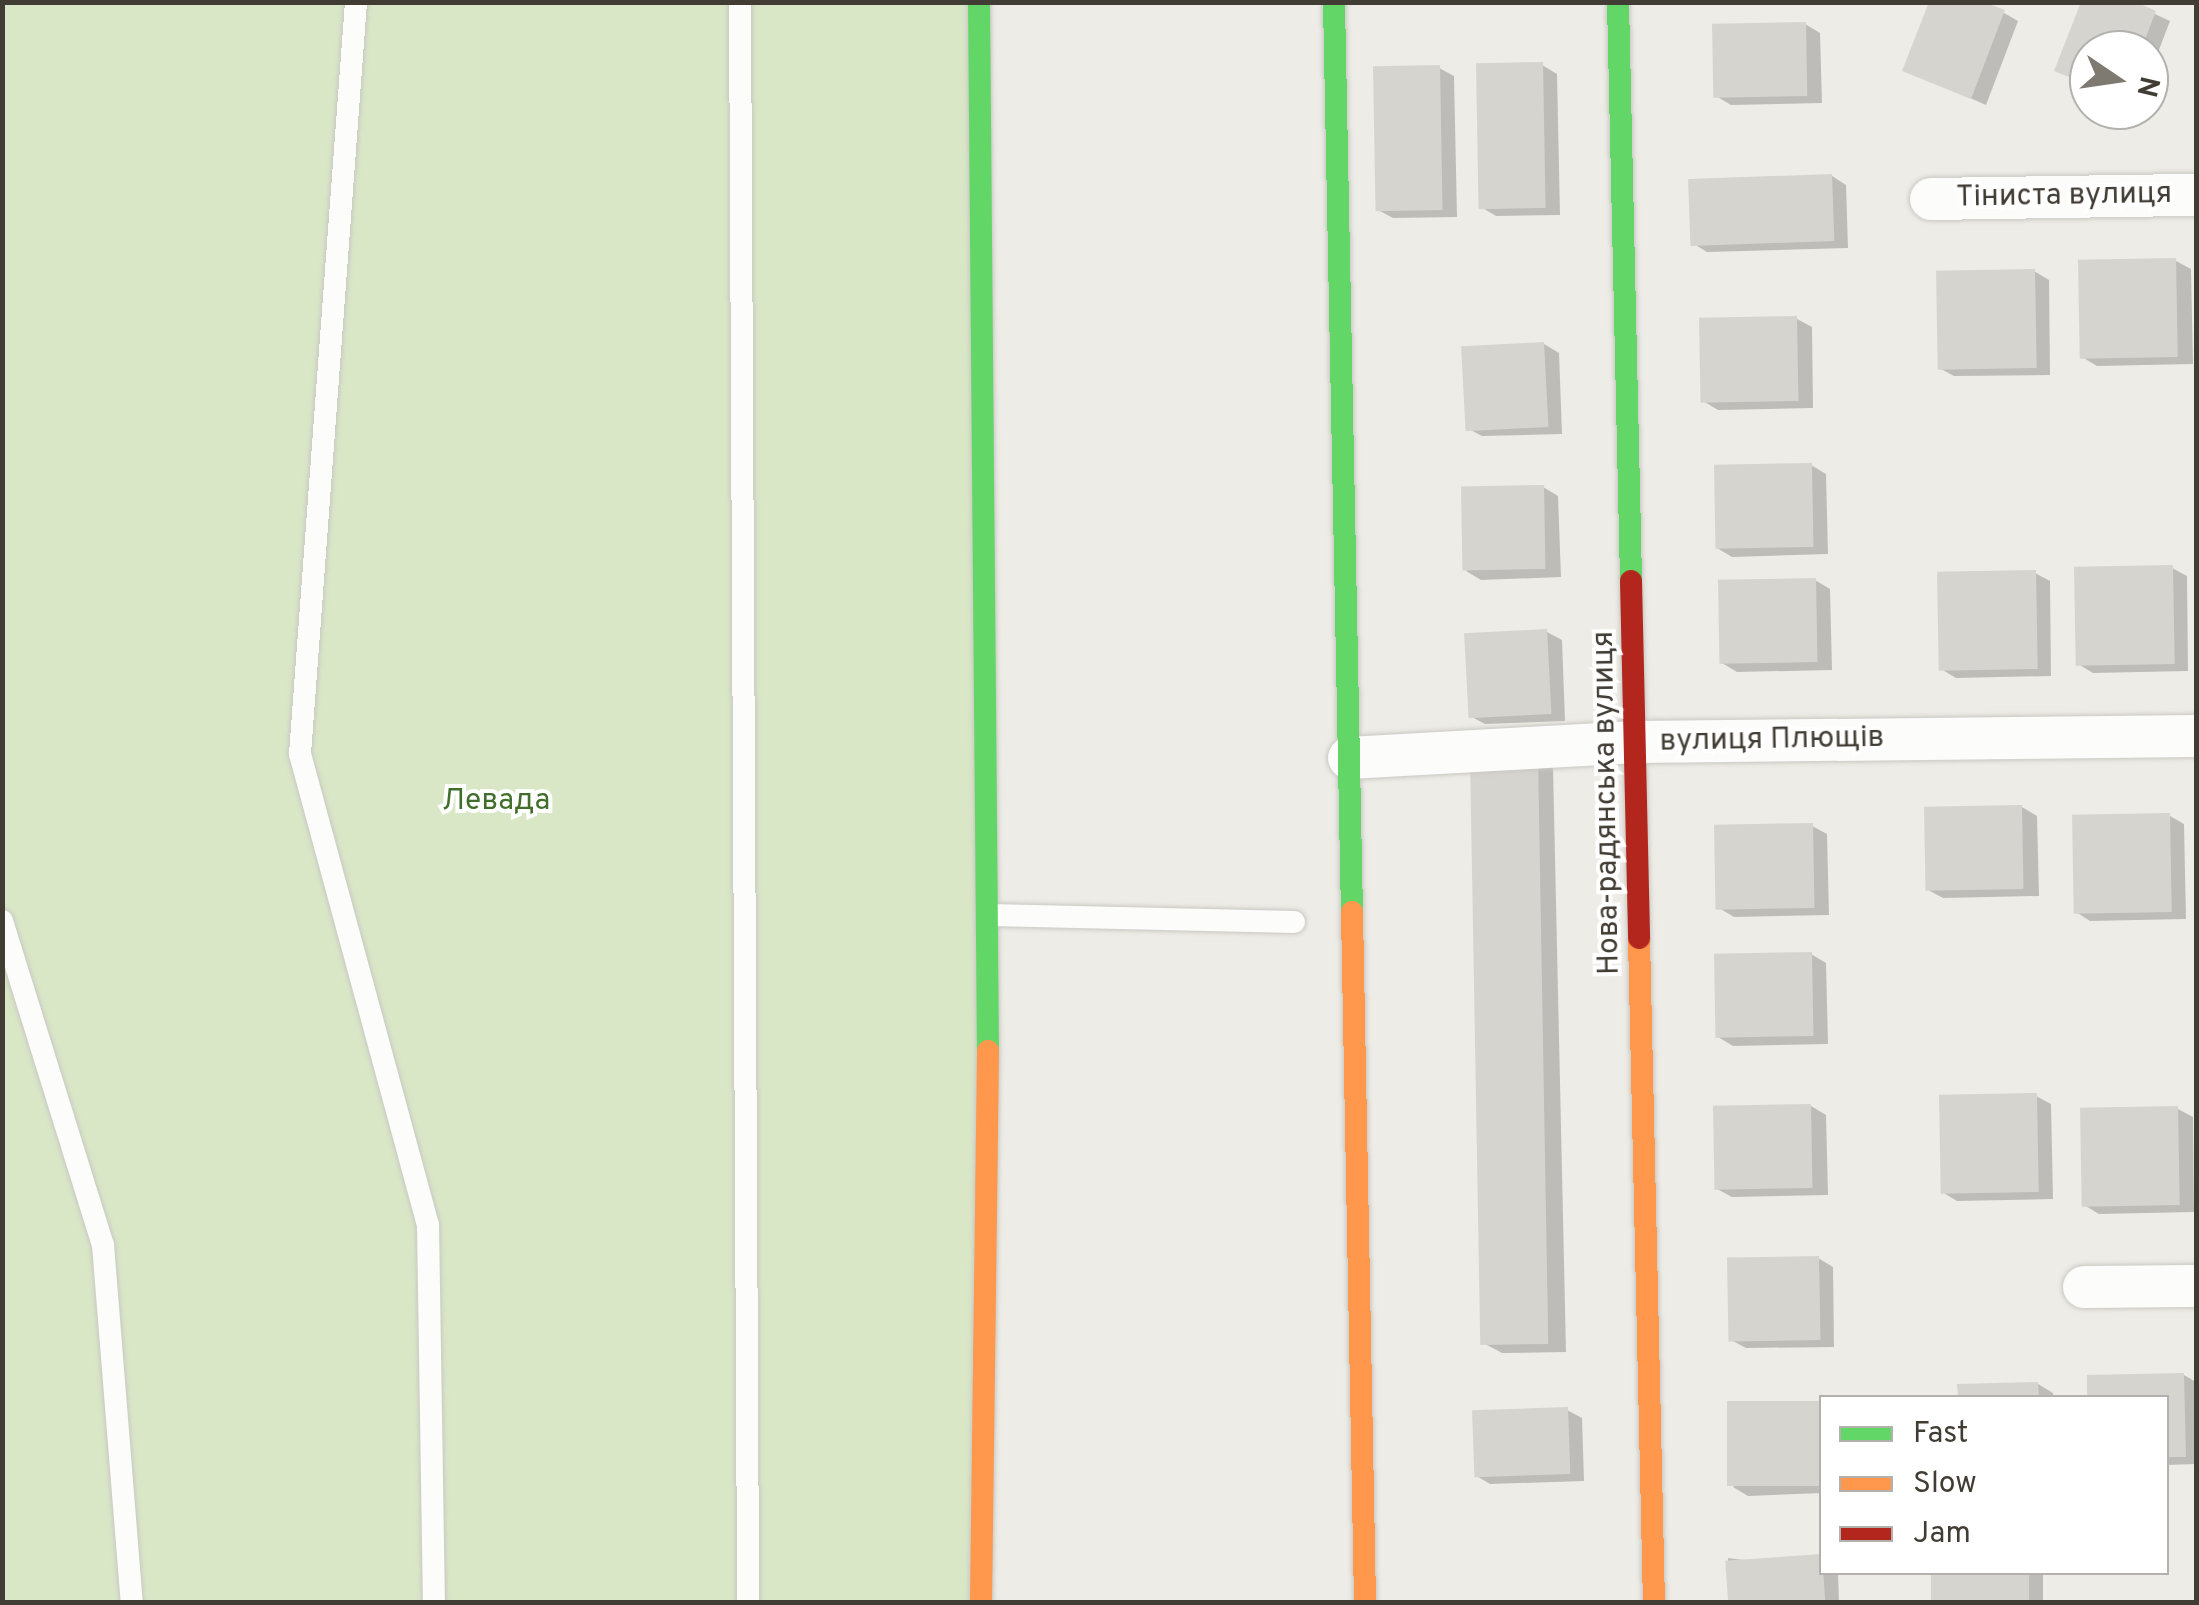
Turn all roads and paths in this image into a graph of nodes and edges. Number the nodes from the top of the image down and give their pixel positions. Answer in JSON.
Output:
{"nodes":[{"id":1,"x":356,"y":2,"type":"edge"},
{"id":2,"x":740,"y":2,"type":"edge"},
{"id":3,"x":979,"y":2,"type":"edge"},
{"id":4,"x":1334,"y":2,"type":"edge"},
{"id":5,"x":1618,"y":2,"type":"edge"},
{"id":6,"x":2196,"y":195,"type":"edge"},
{"id":7,"x":1932,"y":199,"type":"dead end"},
{"id":8,"x":2196,"y":736,"type":"edge"},
{"id":9,"x":1637,"y":742,"type":"junction"},
{"id":10,"x":1348,"y":758,"type":"junction"},
{"id":11,"x":990,"y":915,"type":"junction"},
{"id":12,"x":2,"y":921,"type":"edge"},
{"id":13,"x":1294,"y":922,"type":"dead end"},
{"id":14,"x":2084,"y":1286,"type":"dead end"},
{"id":15,"x":2196,"y":1286,"type":"edge"},
{"id":16,"x":132,"y":1602,"type":"edge"},
{"id":17,"x":434,"y":1602,"type":"edge"},
{"id":18,"x":748,"y":1602,"type":"edge"},
{"id":19,"x":981,"y":1602,"type":"edge"},
{"id":20,"x":1365,"y":1602,"type":"edge"},
{"id":21,"x":1654,"y":1602,"type":"edge"}],
"edges":[{"from":1,"to":17,"type":"lane"},
{"from":2,"to":18,"type":"lane"},
{"from":3,"to":11,"type":"street"},
{"from":4,"to":10,"type":"street"},
{"from":5,"to":9,"type":"street","name":"Нова-радянська вулиця"},
{"from":6,"to":7,"type":"street","name":"Тіниста вулиця"},
{"from":8,"to":9,"type":"street","name":"вулиця Плющів"},
{"from":9,"to":10,"type":"street","name":"вулиця Плющів"},
{"from":9,"to":21,"type":"street","name":"Нова-радянська вулиця"},
{"from":10,"to":20,"type":"street"},
{"from":11,"to":13,"type":"lane"},
{"from":11,"to":19,"type":"street"},
{"from":12,"to":16,"type":"lane"},
{"from":14,"to":15,"type":"street"}]}
